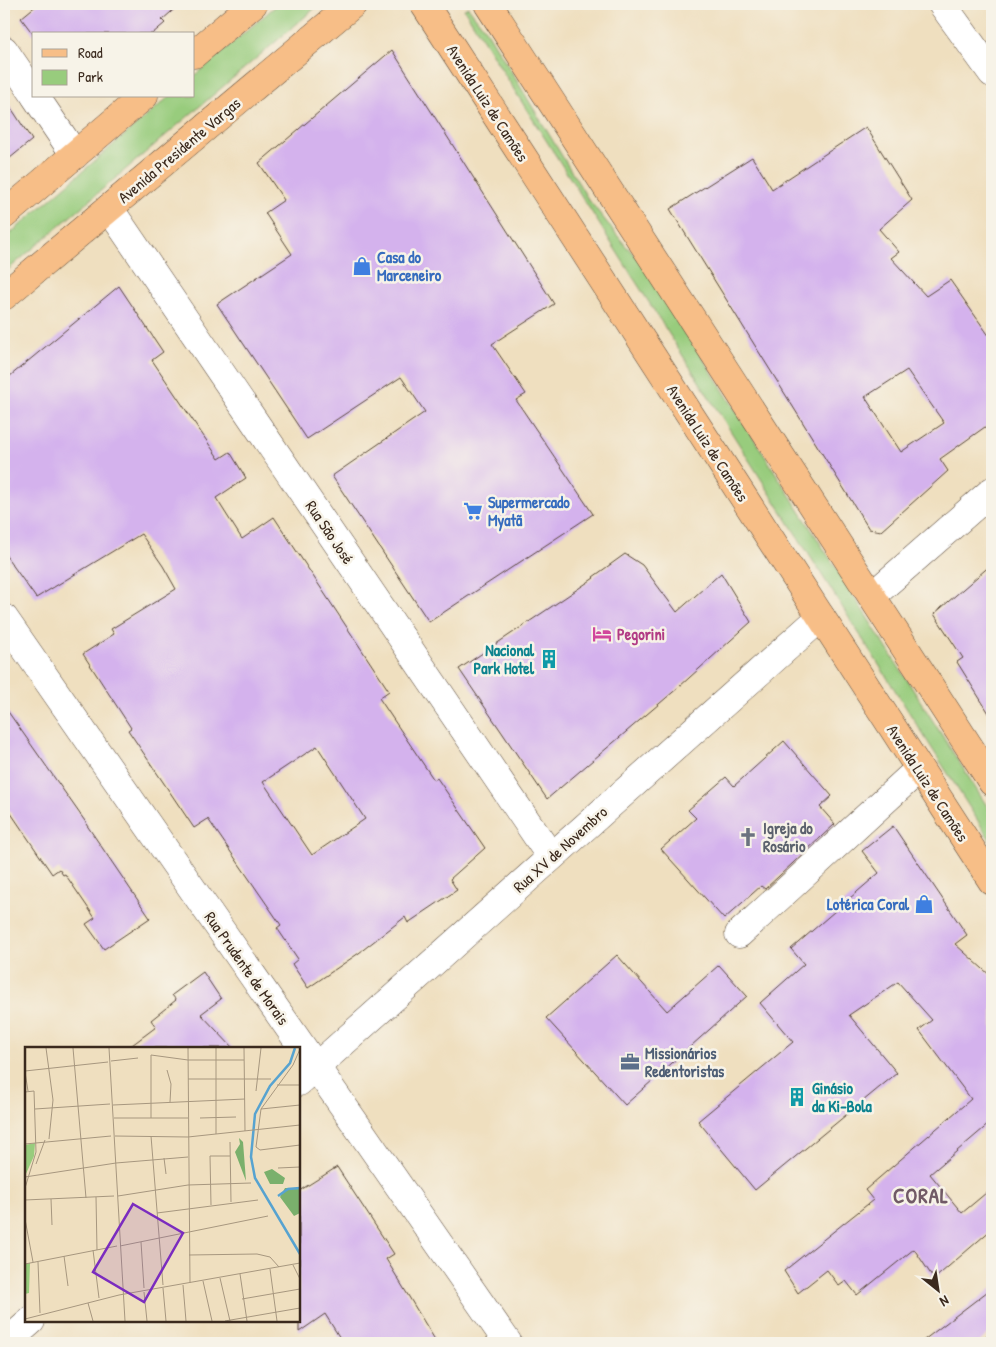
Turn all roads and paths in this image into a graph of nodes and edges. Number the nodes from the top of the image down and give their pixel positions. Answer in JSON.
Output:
{"nodes":[{"id":1,"x":253,"y":4,"type":"edge"},
{"id":2,"x":353,"y":4,"type":"edge"},
{"id":3,"x":424,"y":4,"type":"edge"},
{"id":4,"x":488,"y":4,"type":"edge"},
{"id":5,"x":942,"y":4,"type":"edge"},
{"id":6,"x":4,"y":50,"type":"edge"},
{"id":7,"x":195,"y":53,"type":"edge"},
{"id":8,"x":992,"y":73,"type":"edge"},
{"id":9,"x":32,"y":91,"type":"edge"},
{"id":10,"x":37,"y":98,"type":"edge"},
{"id":11,"x":142,"y":98,"type":"edge"},
{"id":12,"x":75,"y":155,"type":"junction"},
{"id":13,"x":109,"y":208,"type":"junction"},
{"id":14,"x":4,"y":215,"type":"edge"},
{"id":15,"x":4,"y":296,"type":"edge"},
{"id":16,"x":992,"y":491,"type":"edge"},
{"id":17,"x":872,"y":596,"type":"junction"},
{"id":18,"x":821,"y":617,"type":"junction"},
{"id":19,"x":4,"y":618,"type":"edge"},
{"id":20,"x":919,"y":769,"type":"junction"},
{"id":21,"x":992,"y":782,"type":"edge"},
{"id":22,"x":551,"y":857,"type":"junction"},
{"id":23,"x":992,"y":882,"type":"edge"},
{"id":24,"x":739,"y":934,"type":"dead end"},
{"id":25,"x":288,"y":1047,"type":"edge"},
{"id":26,"x":300,"y":1064,"type":"edge"},
{"id":27,"x":307,"y":1075,"type":"edge"},
{"id":28,"x":30,"y":1322,"type":"edge"},
{"id":29,"x":6,"y":1343,"type":"edge"},
{"id":30,"x":508,"y":1343,"type":"edge"}],
"edges":[{"from":1,"to":7,"type":"main road"},
{"from":2,"to":13,"type":"main road","name":"Avenida Presidente Vargas"},
{"from":3,"to":18,"type":"main road","name":"Avenida Luiz de Camões"},
{"from":4,"to":17,"type":"main road"},
{"from":5,"to":8,"type":"street"},
{"from":6,"to":9,"type":"street"},
{"from":10,"to":12,"type":"street"},
{"from":11,"to":12,"type":"main road"},
{"from":12,"to":14,"type":"main road"},
{"from":13,"to":15,"type":"main road","name":"Avenida Presidente Vargas"},
{"from":13,"to":22,"type":"street","name":"Rua São José"},
{"from":16,"to":17,"type":"street"},
{"from":17,"to":21,"type":"main road"},
{"from":18,"to":20,"type":"main road","name":"Avenida Luiz de Camões"},
{"from":18,"to":22,"type":"street","name":"Rua XV de Novembro"},
{"from":19,"to":25,"type":"street","name":"Rua Prudente de Morais"},
{"from":20,"to":23,"type":"main road","name":"Avenida Luiz de Camões"},
{"from":20,"to":24,"type":"street"},
{"from":22,"to":27,"type":"street","name":"Rua XV de Novembro"},
{"from":26,"to":27,"type":"street","name":"Rua Prudente de Morais"},
{"from":27,"to":30,"type":"street","name":"Rua Prudente de Morais"},
{"from":28,"to":29,"type":"street"}]}
